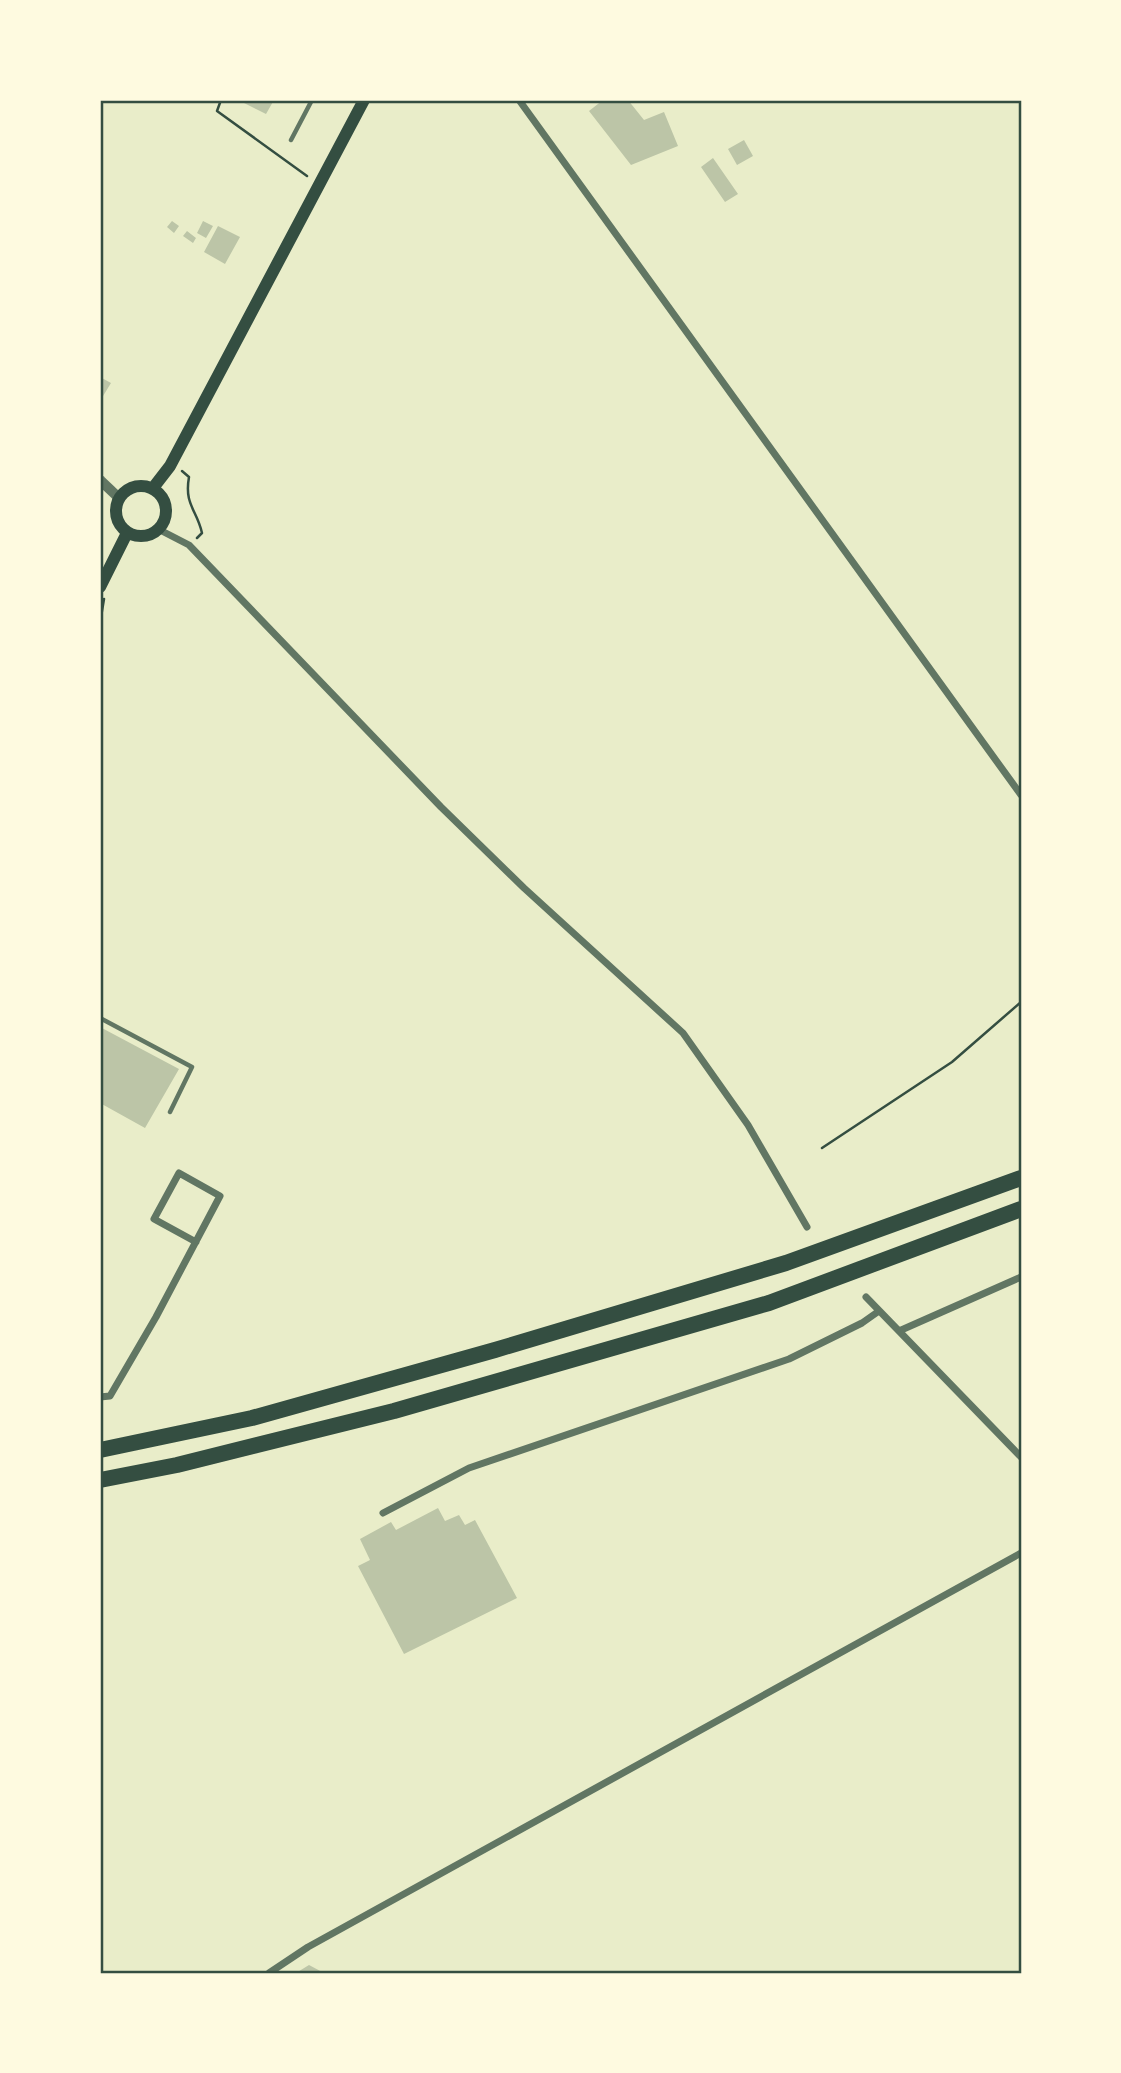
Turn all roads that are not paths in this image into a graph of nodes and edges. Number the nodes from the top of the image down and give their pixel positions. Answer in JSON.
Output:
{"nodes":[{"id":1,"x":312,"y":100,"type":"edge"},
{"id":2,"x":364,"y":100,"type":"edge"},
{"id":3,"x":520,"y":100,"type":"edge"},
{"id":4,"x":291,"y":139,"type":"dead end"},
{"id":5,"x":100,"y":480,"type":"edge"},
{"id":6,"x":153,"y":488,"type":"junction"},
{"id":7,"x":119,"y":498,"type":"junction"},
{"id":8,"x":158,"y":529,"type":"junction"},
{"id":9,"x":127,"y":533,"type":"junction"},
{"id":10,"x":101,"y":584,"type":"edge"},
{"id":11,"x":1021,"y":795,"type":"edge"},
{"id":12,"x":100,"y":1018,"type":"edge"},
{"id":13,"x":170,"y":1112,"type":"dead end"},
{"id":14,"x":1021,"y":1178,"type":"edge"},
{"id":15,"x":1021,"y":1209,"type":"edge"},
{"id":16,"x":807,"y":1227,"type":"dead end"},
{"id":17,"x":196,"y":1242,"type":"junction"},
{"id":18,"x":1021,"y":1277,"type":"edge"},
{"id":19,"x":866,"y":1297,"type":"dead end"},
{"id":20,"x":879,"y":1311,"type":"junction"},
{"id":21,"x":899,"y":1331,"type":"junction"},
{"id":22,"x":100,"y":1397,"type":"edge"},
{"id":23,"x":100,"y":1450,"type":"edge"},
{"id":24,"x":1021,"y":1457,"type":"edge"},
{"id":25,"x":100,"y":1480,"type":"edge"},
{"id":26,"x":383,"y":1513,"type":"dead end"},
{"id":27,"x":1021,"y":1553,"type":"edge"},
{"id":28,"x":269,"y":1973,"type":"edge"}],
"edges":[{"from":1,"to":4,"type":"lane"},
{"from":2,"to":6,"type":"main road"},
{"from":3,"to":11,"type":"street"},
{"from":5,"to":7,"type":"street"},
{"from":6,"to":7,"type":"main road"},
{"from":6,"to":8,"type":"main road"},
{"from":7,"to":9,"type":"main road"},
{"from":8,"to":9,"type":"main road"},
{"from":8,"to":16,"type":"street"},
{"from":9,"to":10,"type":"main road"},
{"from":12,"to":13,"type":"lane"},
{"from":14,"to":23,"type":"highway"},
{"from":15,"to":25,"type":"highway"},
{"from":17,"to":17,"type":"street"},
{"from":17,"to":22,"type":"street"},
{"from":18,"to":21,"type":"street"},
{"from":19,"to":20,"type":"street"},
{"from":20,"to":21,"type":"street"},
{"from":20,"to":26,"type":"street"},
{"from":21,"to":24,"type":"street"},
{"from":27,"to":28,"type":"street"}]}
